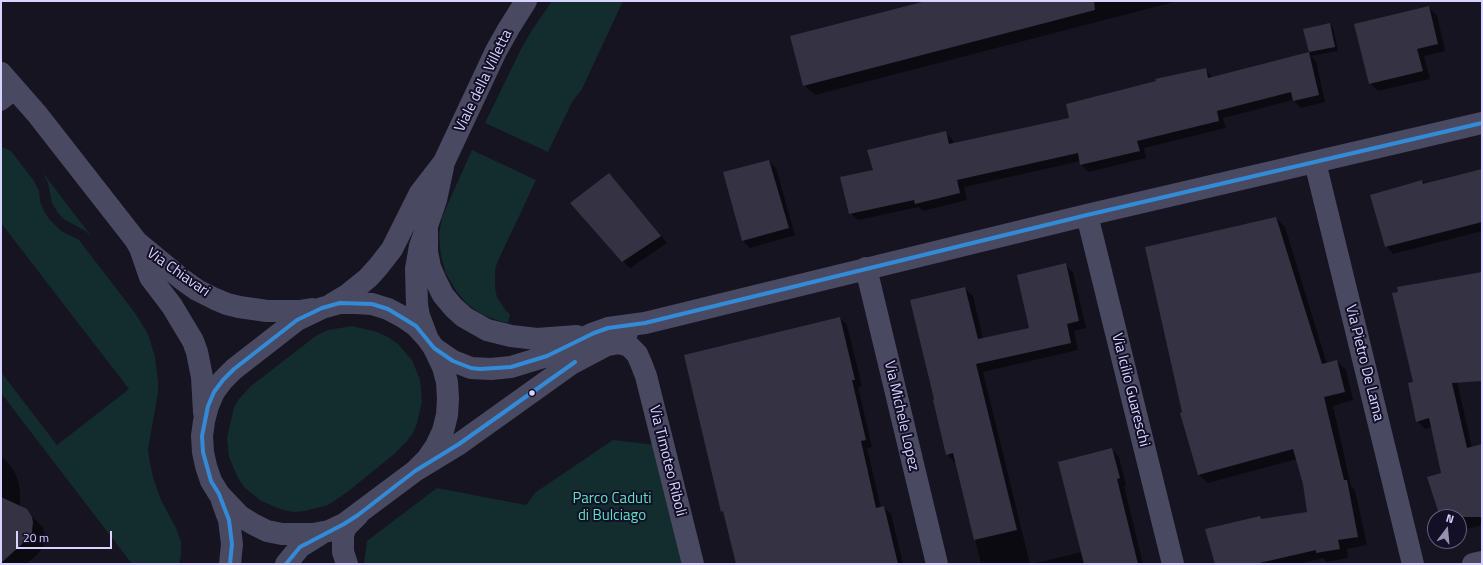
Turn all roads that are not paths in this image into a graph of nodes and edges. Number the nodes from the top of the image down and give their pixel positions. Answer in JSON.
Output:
{"nodes":[{"id":1,"x":526,"y":1,"type":"edge"},
{"id":2,"x":1,"y":74,"type":"edge"},
{"id":3,"x":9,"y":97,"type":"edge"},
{"id":4,"x":1482,"y":122,"type":"edge"},
{"id":5,"x":444,"y":162,"type":"junction"},
{"id":6,"x":1315,"y":162,"type":"junction"},
{"id":7,"x":1087,"y":215,"type":"junction"},
{"id":8,"x":429,"y":218,"type":"junction"},
{"id":9,"x":133,"y":237,"type":"junction"},
{"id":10,"x":866,"y":268,"type":"junction"},
{"id":11,"x":325,"y":307,"type":"junction"},
{"id":12,"x":652,"y":321,"type":"junction"},
{"id":13,"x":597,"y":340,"type":"junction"},
{"id":14,"x":431,"y":343,"type":"junction"},
{"id":15,"x":639,"y":359,"type":"junction"},
{"id":16,"x":204,"y":421,"type":"junction"},
{"id":17,"x":415,"y":471,"type":"junction"},
{"id":18,"x":219,"y":494,"type":"junction"},
{"id":19,"x":358,"y":515,"type":"junction"},
{"id":20,"x":329,"y":531,"type":"junction"},
{"id":21,"x":1482,"y":562,"type":"edge"},
{"id":22,"x":230,"y":564,"type":"edge"},
{"id":23,"x":286,"y":564,"type":"edge"},
{"id":24,"x":347,"y":564,"type":"edge"},
{"id":25,"x":693,"y":564,"type":"edge"},
{"id":26,"x":937,"y":564,"type":"edge"},
{"id":27,"x":1173,"y":564,"type":"edge"},
{"id":28,"x":1413,"y":564,"type":"edge"},
{"id":29,"x":1473,"y":564,"type":"edge"}],
"edges":[{"from":1,"to":5,"type":"street","name":"Viale della Villetta"},
{"from":2,"to":3,"type":"street","name":"Via Chiavari"},
{"from":3,"to":9,"type":"street","name":"Via Chiavari"},
{"from":4,"to":6,"type":"street"},
{"from":5,"to":8,"type":"street","name":"Viale della Villetta"},
{"from":5,"to":11,"type":"street","name":"Viale della Villetta"},
{"from":6,"to":7,"type":"street"},
{"from":6,"to":28,"type":"street","name":"Via Pietro De Lama"},
{"from":7,"to":10,"type":"street"},
{"from":7,"to":27,"type":"street","name":"Via Icilio Guareschi"},
{"from":8,"to":13,"type":"street"},
{"from":8,"to":14,"type":"street","name":"Viale della Villetta"},
{"from":9,"to":11,"type":"street","name":"Via Chiavari"},
{"from":9,"to":16,"type":"street","name":"Via Chiavari"},
{"from":10,"to":12,"type":"street"},
{"from":10,"to":26,"type":"street","name":"Via Michele Lopez"},
{"from":11,"to":14,"type":"street","name":"Via Chiavari"},
{"from":11,"to":16,"type":"street"},
{"from":12,"to":13,"type":"street"},
{"from":12,"to":15,"type":"street","name":"Via Timoteo Riboli"},
{"from":13,"to":14,"type":"street"},
{"from":13,"to":15,"type":"street","name":"Via Timoteo Riboli"},
{"from":13,"to":17,"type":"street"},
{"from":14,"to":17,"type":"street"},
{"from":15,"to":25,"type":"street","name":"Via Timoteo Riboli"},
{"from":16,"to":18,"type":"street"},
{"from":17,"to":19,"type":"street"},
{"from":18,"to":20,"type":"street"},
{"from":18,"to":22,"type":"street"},
{"from":19,"to":20,"type":"street"},
{"from":19,"to":24,"type":"street"},
{"from":20,"to":23,"type":"street"},
{"from":21,"to":29,"type":"street"}]}
